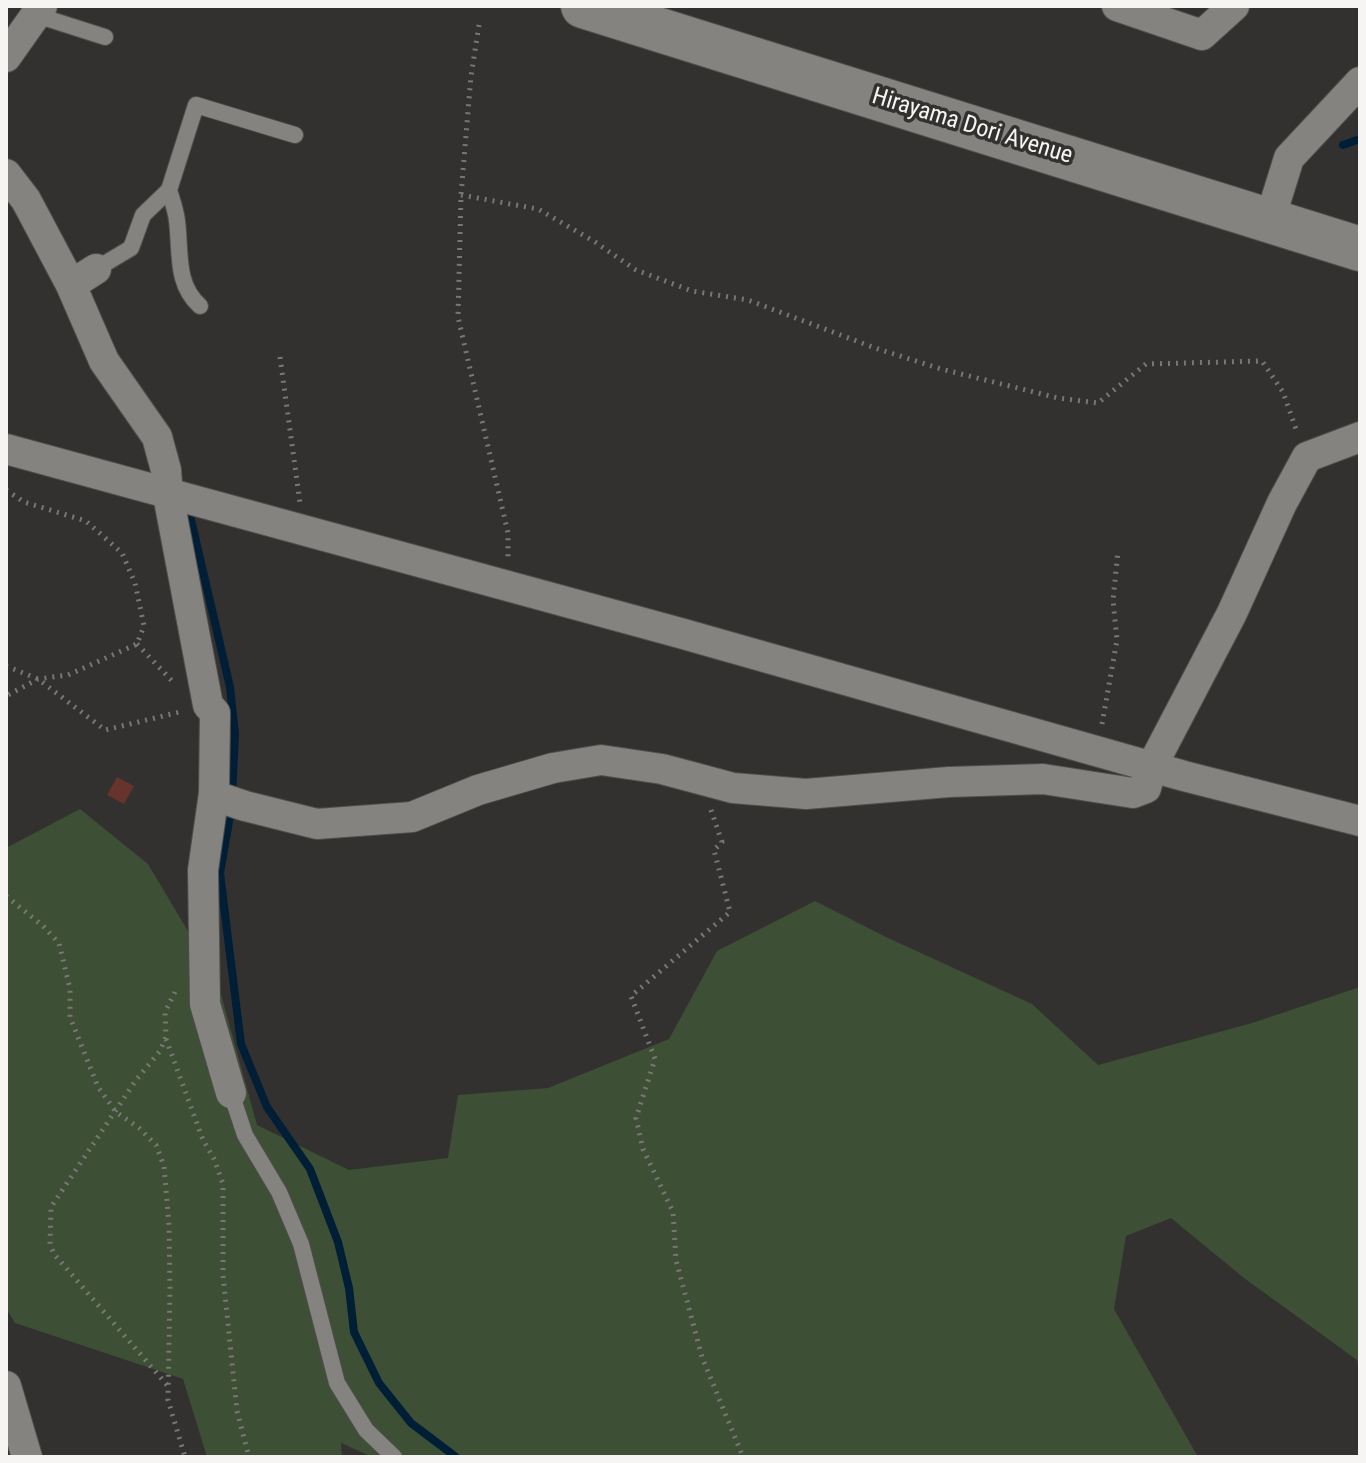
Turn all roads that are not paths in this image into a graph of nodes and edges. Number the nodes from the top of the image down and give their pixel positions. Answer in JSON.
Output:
{"nodes":[{"id":1,"x":583,"y":6,"type":"edge"},
{"id":2,"x":1117,"y":6,"type":"edge"},
{"id":3,"x":1234,"y":6,"type":"edge"},
{"id":4,"x":39,"y":10,"type":"edge"},
{"id":5,"x":105,"y":37,"type":"dead end"},
{"id":6,"x":6,"y":57,"type":"edge"},
{"id":7,"x":1360,"y":82,"type":"edge"},
{"id":8,"x":295,"y":135,"type":"dead end"},
{"id":9,"x":6,"y":174,"type":"edge"},
{"id":10,"x":169,"y":190,"type":"junction"},
{"id":11,"x":1270,"y":219,"type":"junction"},
{"id":12,"x":1360,"y":249,"type":"edge"},
{"id":13,"x":80,"y":279,"type":"junction"},
{"id":14,"x":200,"y":306,"type":"dead end"},
{"id":15,"x":1360,"y":437,"type":"edge"},
{"id":16,"x":6,"y":449,"type":"edge"},
{"id":17,"x":181,"y":498,"type":"junction"},
{"id":18,"x":1152,"y":766,"type":"junction"},
{"id":19,"x":227,"y":799,"type":"junction"},
{"id":20,"x":1360,"y":821,"type":"edge"},
{"id":21,"x":231,"y":1093,"type":"joint"},
{"id":22,"x":8,"y":1396,"type":"edge"},
{"id":23,"x":27,"y":1457,"type":"edge"},
{"id":24,"x":394,"y":1457,"type":"edge"}],
"edges":[{"from":1,"to":11,"type":"main road","name":"Hirayama Dori Avenue"},
{"from":2,"to":3,"type":"street"},
{"from":4,"to":5,"type":"lane"},
{"from":4,"to":6,"type":"street"},
{"from":7,"to":11,"type":"street"},
{"from":8,"to":10,"type":"lane"},
{"from":9,"to":13,"type":"street"},
{"from":10,"to":13,"type":"lane"},
{"from":10,"to":14,"type":"lane"},
{"from":11,"to":12,"type":"main road","name":"Hirayama Dori Avenue"},
{"from":13,"to":17,"type":"street"},
{"from":15,"to":18,"type":"street"},
{"from":16,"to":17,"type":"street"},
{"from":17,"to":18,"type":"street"},
{"from":17,"to":19,"type":"street"},
{"from":18,"to":19,"type":"street"},
{"from":18,"to":20,"type":"street"},
{"from":19,"to":21,"type":"street"},
{"from":21,"to":24,"type":"lane"},
{"from":22,"to":23,"type":"street"}]}
